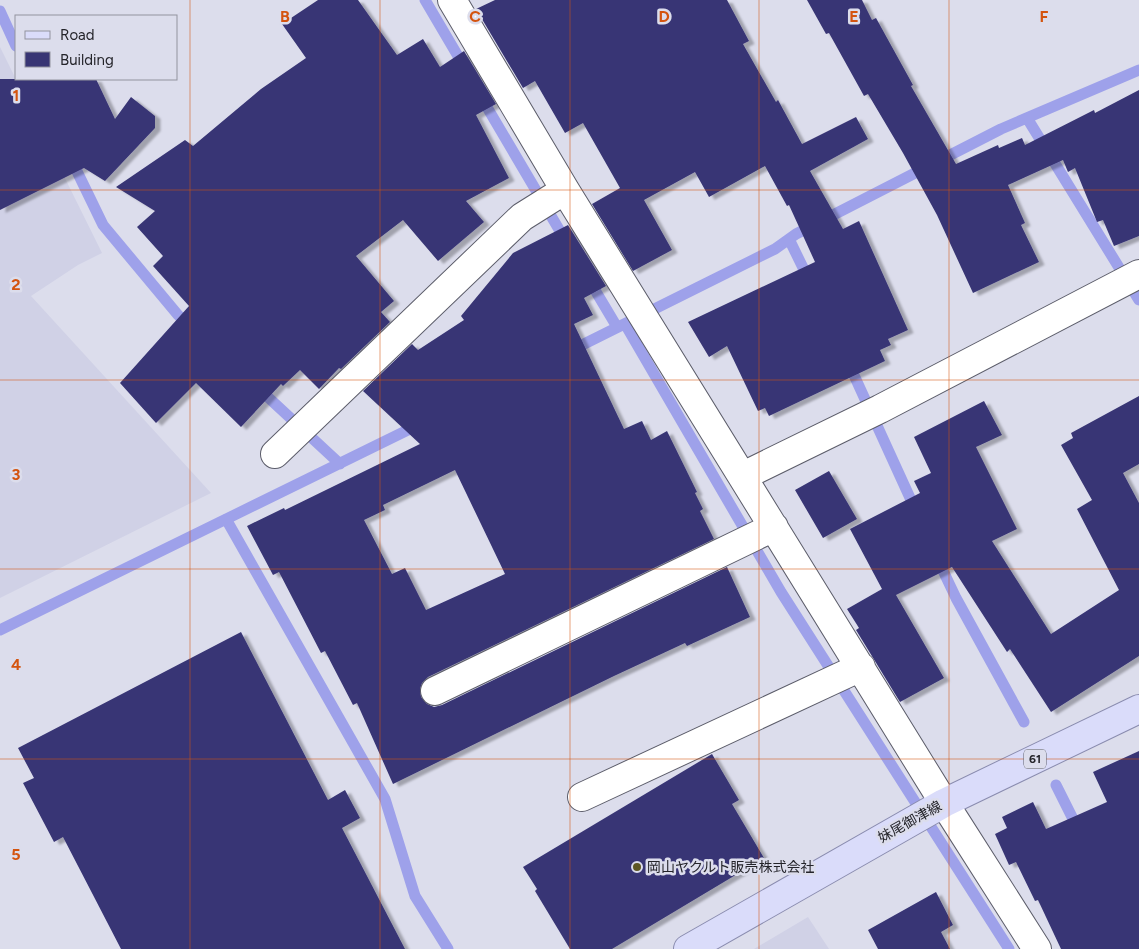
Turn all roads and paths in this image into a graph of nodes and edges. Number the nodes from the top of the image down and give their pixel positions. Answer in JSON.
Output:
{"nodes":[{"id":1,"x":452,"y":0,"type":"edge"},
{"id":2,"x":552,"y":198,"type":"junction"},
{"id":3,"x":1130,"y":278,"type":"edge"},
{"id":4,"x":275,"y":454,"type":"dead end"},
{"id":5,"x":743,"y":476,"type":"junction"},
{"id":6,"x":756,"y":536,"type":"junction"},
{"id":7,"x":842,"y":676,"type":"junction"},
{"id":8,"x":435,"y":691,"type":"dead end"},
{"id":9,"x":1139,"y":710,"type":"edge"},
{"id":10,"x":582,"y":797,"type":"dead end"},
{"id":11,"x":930,"y":811,"type":"junction"},
{"id":12,"x":688,"y":949,"type":"edge"},
{"id":13,"x":1037,"y":949,"type":"edge"}],
"edges":[{"from":1,"to":2,"type":"street"},
{"from":2,"to":4,"type":"street"},
{"from":2,"to":5,"type":"street"},
{"from":3,"to":5,"type":"street"},
{"from":5,"to":6,"type":"street"},
{"from":6,"to":7,"type":"street"},
{"from":6,"to":8,"type":"street"},
{"from":7,"to":10,"type":"street"},
{"from":7,"to":11,"type":"street"},
{"from":9,"to":11,"type":"main road","name":"妹尾御津線","number":"61"},
{"from":11,"to":12,"type":"main road","name":"妹尾御津線","number":"61"},
{"from":11,"to":13,"type":"street"}]}
